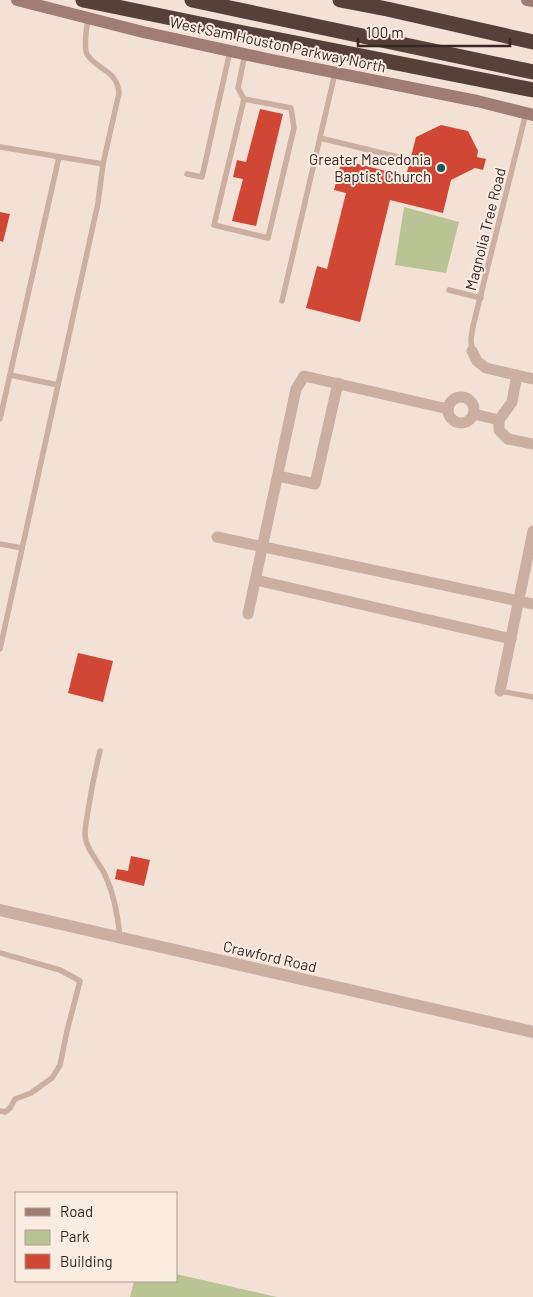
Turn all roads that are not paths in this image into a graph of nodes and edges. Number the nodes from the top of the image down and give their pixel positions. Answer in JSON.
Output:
{"nodes":[{"id":1,"x":17,"y":0,"type":"edge"},
{"id":2,"x":83,"y":0,"type":"edge"},
{"id":3,"x":192,"y":0,"type":"edge"},
{"id":4,"x":340,"y":0,"type":"edge"},
{"id":5,"x":527,"y":0,"type":"edge"},
{"id":6,"x":533,"y":1,"type":"edge"},
{"id":7,"x":384,"y":5,"type":"edge"},
{"id":8,"x":88,"y":18,"type":"junction"},
{"id":9,"x":533,"y":42,"type":"edge"},
{"id":10,"x":230,"y":51,"type":"junction"},
{"id":11,"x":245,"y":54,"type":"junction"},
{"id":12,"x":533,"y":72,"type":"edge"},
{"id":13,"x":335,"y":73,"type":"junction"},
{"id":14,"x":533,"y":90,"type":"edge"},
{"id":15,"x":244,"y":99,"type":"junction"},
{"id":16,"x":530,"y":114,"type":"edge"},
{"id":17,"x":320,"y":138,"type":"junction"},
{"id":18,"x":0,"y":147,"type":"edge"},
{"id":19,"x":59,"y":157,"type":"junction"},
{"id":20,"x":398,"y":157,"type":"dead end"},
{"id":21,"x":103,"y":164,"type":"junction"},
{"id":22,"x":187,"y":174,"type":"dead end"},
{"id":23,"x":449,"y":290,"type":"dead end"},
{"id":24,"x":480,"y":298,"type":"junction"},
{"id":25,"x":282,"y":301,"type":"dead end"},
{"id":26,"x":472,"y":351,"type":"joint"},
{"id":27,"x":10,"y":374,"type":"junction"},
{"id":28,"x":518,"y":375,"type":"junction"},
{"id":29,"x":533,"y":378,"type":"edge"},
{"id":30,"x":338,"y":384,"type":"junction"},
{"id":31,"x":58,"y":385,"type":"junction"},
{"id":32,"x":448,"y":409,"type":"junction"},
{"id":33,"x":474,"y":414,"type":"junction"},
{"id":34,"x":0,"y":419,"type":"edge"},
{"id":35,"x":499,"y":420,"type":"junction"},
{"id":36,"x":533,"y":444,"type":"edge"},
{"id":37,"x":278,"y":476,"type":"junction"},
{"id":38,"x":533,"y":531,"type":"edge"},
{"id":39,"x":217,"y":537,"type":"dead end"},
{"id":40,"x":0,"y":544,"type":"edge"},
{"id":41,"x":263,"y":547,"type":"junction"},
{"id":42,"x":22,"y":548,"type":"junction"},
{"id":43,"x":256,"y":580,"type":"junction"},
{"id":44,"x":519,"y":601,"type":"junction"},
{"id":45,"x":533,"y":604,"type":"edge"},
{"id":46,"x":248,"y":614,"type":"dead end"},
{"id":47,"x":511,"y":639,"type":"junction"},
{"id":48,"x":0,"y":649,"type":"edge"},
{"id":49,"x":500,"y":691,"type":"joint"},
{"id":50,"x":533,"y":697,"type":"edge"},
{"id":51,"x":100,"y":751,"type":"dead end"},
{"id":52,"x":0,"y":910,"type":"edge"},
{"id":53,"x":120,"y":938,"type":"junction"},
{"id":54,"x":0,"y":953,"type":"edge"},
{"id":55,"x":533,"y":1032,"type":"edge"},
{"id":56,"x":0,"y":1111,"type":"edge"}],
"edges":[{"from":1,"to":8,"type":"main road","name":"West Sam Houston Parkway North"},
{"from":2,"to":14,"type":"highway"},
{"from":3,"to":12,"type":"highway"},
{"from":4,"to":7,"type":"highway"},
{"from":5,"to":6,"type":"main road"},
{"from":7,"to":9,"type":"highway"},
{"from":8,"to":10,"type":"main road","name":"West Sam Houston Parkway North"},
{"from":8,"to":21,"type":"lane"},
{"from":10,"to":11,"type":"main road","name":"West Sam Houston Parkway North"},
{"from":10,"to":22,"type":"lane"},
{"from":11,"to":13,"type":"main road","name":"West Sam Houston Parkway North"},
{"from":11,"to":15,"type":"lane"},
{"from":13,"to":16,"type":"main road","name":"West Sam Houston Parkway North"},
{"from":13,"to":17,"type":"lane"},
{"from":15,"to":15,"type":"lane"},
{"from":16,"to":24,"type":"lane","name":"Magnolia Tree Road"},
{"from":17,"to":20,"type":"lane"},
{"from":17,"to":25,"type":"lane"},
{"from":18,"to":19,"type":"lane"},
{"from":19,"to":21,"type":"lane"},
{"from":19,"to":27,"type":"lane"},
{"from":21,"to":31,"type":"lane"},
{"from":23,"to":24,"type":"lane"},
{"from":24,"to":26,"type":"lane","name":"Magnolia Tree Road"},
{"from":26,"to":28,"type":"street"},
{"from":27,"to":31,"type":"lane"},
{"from":27,"to":34,"type":"lane"},
{"from":28,"to":29,"type":"street"},
{"from":28,"to":35,"type":"street"},
{"from":30,"to":32,"type":"street"},
{"from":30,"to":37,"type":"street"},
{"from":30,"to":37,"type":"street"},
{"from":31,"to":42,"type":"lane"},
{"from":32,"to":33,"type":"street"},
{"from":32,"to":33,"type":"street"},
{"from":33,"to":35,"type":"street"},
{"from":35,"to":36,"type":"street"},
{"from":37,"to":41,"type":"street"},
{"from":38,"to":44,"type":"street"},
{"from":39,"to":41,"type":"street"},
{"from":40,"to":42,"type":"lane"},
{"from":41,"to":43,"type":"street"},
{"from":41,"to":44,"type":"street"},
{"from":42,"to":48,"type":"lane"},
{"from":43,"to":46,"type":"street"},
{"from":43,"to":47,"type":"street"},
{"from":44,"to":45,"type":"street"},
{"from":44,"to":47,"type":"street"},
{"from":47,"to":49,"type":"street"},
{"from":49,"to":50,"type":"lane"},
{"from":51,"to":53,"type":"lane"},
{"from":52,"to":53,"type":"street","name":"Crawford Road"},
{"from":53,"to":55,"type":"street","name":"Crawford Road"},
{"from":54,"to":56,"type":"lane"}]}
